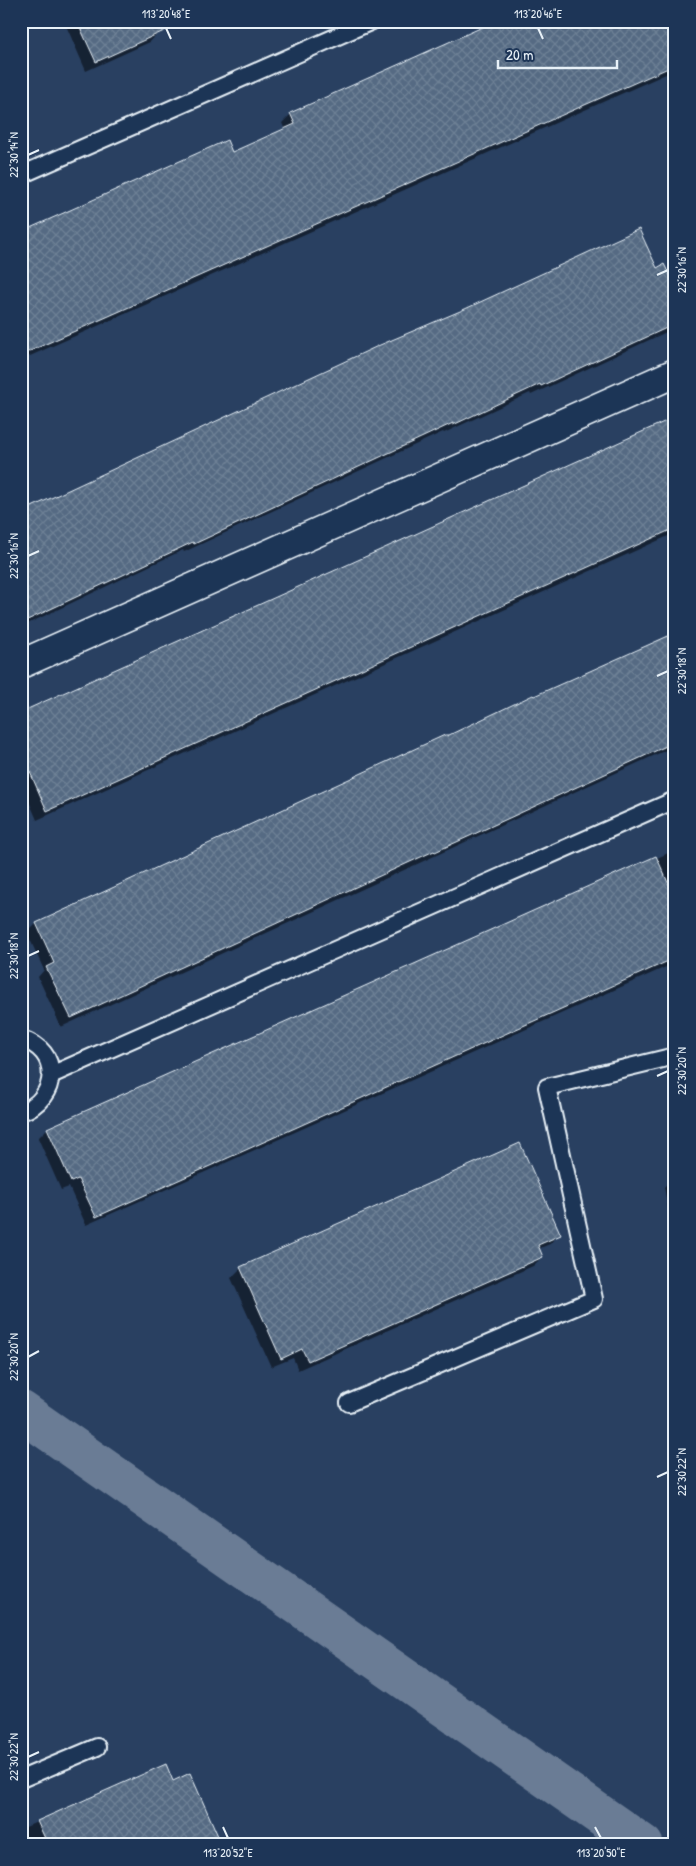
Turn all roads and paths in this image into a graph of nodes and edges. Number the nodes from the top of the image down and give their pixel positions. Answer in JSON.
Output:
{"nodes":[{"id":1,"x":372,"y":21,"type":"edge"},
{"id":2,"x":21,"y":175,"type":"edge"},
{"id":3,"x":675,"y":373,"type":"edge"},
{"id":4,"x":21,"y":664,"type":"edge"},
{"id":5,"x":675,"y":800,"type":"edge"},
{"id":6,"x":21,"y":1039,"type":"edge"},
{"id":7,"x":675,"y":1056,"type":"edge"},
{"id":8,"x":51,"y":1075,"type":"junction"},
{"id":9,"x":21,"y":1112,"type":"edge"},
{"id":10,"x":349,"y":1403,"type":"dead end"},
{"id":11,"x":97,"y":1747,"type":"dead end"},
{"id":12,"x":21,"y":1779,"type":"edge"}],
"edges":[{"from":1,"to":2,"type":"lane"},
{"from":3,"to":4,"type":"street"},
{"from":5,"to":8,"type":"lane"},
{"from":6,"to":8,"type":"lane"},
{"from":7,"to":10,"type":"lane"},
{"from":8,"to":9,"type":"lane"},
{"from":11,"to":12,"type":"lane"}]}
